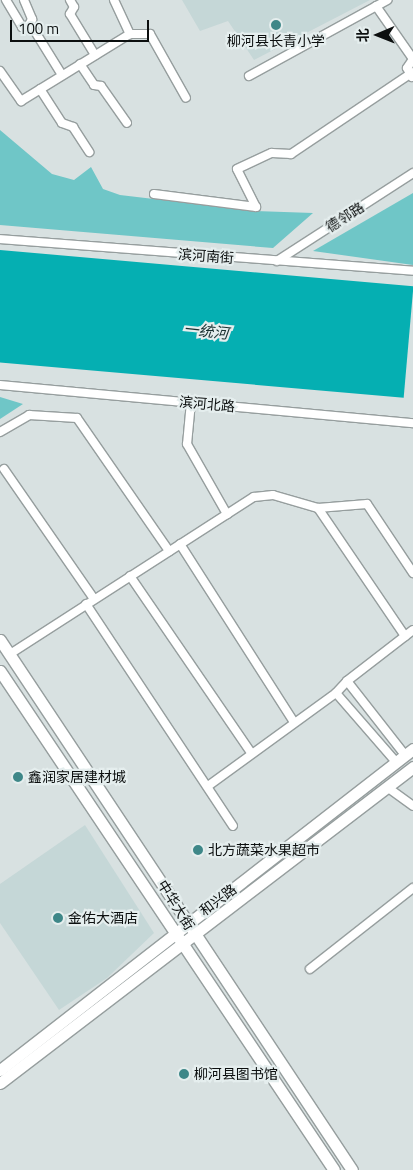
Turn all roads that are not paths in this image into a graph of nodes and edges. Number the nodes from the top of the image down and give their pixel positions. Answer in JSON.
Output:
{"nodes":[{"id":1,"x":6,"y":0,"type":"edge"},
{"id":2,"x":24,"y":0,"type":"edge"},
{"id":3,"x":70,"y":0,"type":"edge"},
{"id":4,"x":114,"y":0,"type":"edge"},
{"id":5,"x":386,"y":0,"type":"edge"},
{"id":6,"x":376,"y":6,"type":"junction"},
{"id":7,"x":30,"y":25,"type":"junction"},
{"id":8,"x":130,"y":34,"type":"junction"},
{"id":9,"x":95,"y":55,"type":"junction"},
{"id":10,"x":413,"y":59,"type":"edge"},
{"id":11,"x":80,"y":64,"type":"junction"},
{"id":12,"x":0,"y":71,"type":"edge"},
{"id":13,"x":62,"y":75,"type":"junction"},
{"id":14,"x":412,"y":75,"type":"edge"},
{"id":15,"x":249,"y":76,"type":"dead end"},
{"id":16,"x":40,"y":89,"type":"junction"},
{"id":17,"x":186,"y":98,"type":"dead end"},
{"id":18,"x":127,"y":123,"type":"dead end"},
{"id":19,"x":89,"y":152,"type":"dead end"},
{"id":20,"x":413,"y":173,"type":"edge"},
{"id":21,"x":154,"y":194,"type":"dead end"},
{"id":22,"x":0,"y":239,"type":"edge"},
{"id":23,"x":277,"y":261,"type":"junction"},
{"id":24,"x":413,"y":271,"type":"edge"},
{"id":25,"x":0,"y":385,"type":"edge"},
{"id":26,"x":191,"y":402,"type":"junction"},
{"id":27,"x":413,"y":423,"type":"edge"},
{"id":28,"x":0,"y":432,"type":"edge"},
{"id":29,"x":4,"y":470,"type":"dead end"},
{"id":30,"x":318,"y":508,"type":"junction"},
{"id":31,"x":227,"y":514,"type":"junction"},
{"id":32,"x":180,"y":544,"type":"junction"},
{"id":33,"x":169,"y":551,"type":"junction"},
{"id":34,"x":413,"y":573,"type":"edge"},
{"id":35,"x":130,"y":576,"type":"junction"},
{"id":36,"x":94,"y":599,"type":"junction"},
{"id":37,"x":86,"y":604,"type":"junction"},
{"id":38,"x":413,"y":630,"type":"edge"},
{"id":39,"x":405,"y":636,"type":"junction"},
{"id":40,"x":0,"y":640,"type":"edge"},
{"id":41,"x":10,"y":654,"type":"junction"},
{"id":42,"x":0,"y":671,"type":"edge"},
{"id":43,"x":346,"y":681,"type":"junction"},
{"id":44,"x":336,"y":692,"type":"junction"},
{"id":45,"x":294,"y":721,"type":"junction"},
{"id":46,"x":251,"y":753,"type":"junction"},
{"id":47,"x":405,"y":755,"type":"edge"},
{"id":48,"x":412,"y":769,"type":"edge"},
{"id":49,"x":208,"y":786,"type":"junction"},
{"id":50,"x":387,"y":787,"type":"junction"},
{"id":51,"x":413,"y":806,"type":"edge"},
{"id":52,"x":233,"y":826,"type":"dead end"},
{"id":53,"x":413,"y":888,"type":"edge"},
{"id":54,"x":187,"y":924,"type":"junction"},
{"id":55,"x":176,"y":933,"type":"junction"},
{"id":56,"x":196,"y":936,"type":"junction"},
{"id":57,"x":183,"y":944,"type":"junction"},
{"id":58,"x":310,"y":969,"type":"dead end"},
{"id":59,"x":0,"y":1070,"type":"edge"},
{"id":60,"x":0,"y":1083,"type":"edge"},
{"id":61,"x":334,"y":1170,"type":"edge"},
{"id":62,"x":352,"y":1170,"type":"edge"}],
"edges":[{"from":1,"to":7,"type":"street"},
{"from":2,"to":7,"type":"street"},
{"from":3,"to":9,"type":"street"},
{"from":4,"to":8,"type":"street"},
{"from":5,"to":6,"type":"street"},
{"from":6,"to":10,"type":"street"},
{"from":6,"to":15,"type":"street"},
{"from":7,"to":13,"type":"street"},
{"from":8,"to":9,"type":"street"},
{"from":8,"to":17,"type":"street"},
{"from":9,"to":11,"type":"street"},
{"from":10,"to":14,"type":"street"},
{"from":11,"to":13,"type":"street"},
{"from":11,"to":18,"type":"street"},
{"from":12,"to":16,"type":"street"},
{"from":13,"to":16,"type":"street"},
{"from":14,"to":21,"type":"street"},
{"from":16,"to":19,"type":"street"},
{"from":20,"to":23,"type":"street","name":"德邻路"},
{"from":22,"to":23,"type":"street","name":"滨河南街"},
{"from":23,"to":24,"type":"street","name":"滨河南街"},
{"from":25,"to":26,"type":"street","name":"滨河北路"},
{"from":26,"to":27,"type":"street","name":"滨河北路"},
{"from":26,"to":31,"type":"street"},
{"from":28,"to":33,"type":"street"},
{"from":29,"to":36,"type":"street"},
{"from":30,"to":31,"type":"street"},
{"from":30,"to":34,"type":"street"},
{"from":30,"to":39,"type":"street"},
{"from":31,"to":32,"type":"street"},
{"from":32,"to":33,"type":"street"},
{"from":32,"to":45,"type":"street"},
{"from":33,"to":35,"type":"street"},
{"from":35,"to":36,"type":"street"},
{"from":35,"to":46,"type":"street"},
{"from":36,"to":37,"type":"street"},
{"from":37,"to":41,"type":"street"},
{"from":37,"to":49,"type":"street"},
{"from":38,"to":39,"type":"street"},
{"from":39,"to":43,"type":"street"},
{"from":40,"to":41,"type":"main road","name":"中华大街"},
{"from":41,"to":54,"type":"main road","name":"中华大街"},
{"from":42,"to":55,"type":"main road","name":"中华大街"},
{"from":43,"to":44,"type":"street"},
{"from":43,"to":47,"type":"street"},
{"from":44,"to":45,"type":"street"},
{"from":44,"to":47,"type":"street"},
{"from":45,"to":46,"type":"street"},
{"from":46,"to":49,"type":"street"},
{"from":47,"to":54,"type":"main road","name":"和兴路"},
{"from":48,"to":50,"type":"main road","name":"和兴路"},
{"from":49,"to":52,"type":"street"},
{"from":50,"to":51,"type":"street"},
{"from":50,"to":56,"type":"main road","name":"和兴路"},
{"from":53,"to":58,"type":"street"},
{"from":54,"to":55,"type":"main road","name":"和兴路"},
{"from":54,"to":56,"type":"main road","name":"中华大街"},
{"from":55,"to":57,"type":"main road","name":"中华大街"},
{"from":55,"to":59,"type":"main road","name":"和兴路"},
{"from":56,"to":57,"type":"main road","name":"和兴路"},
{"from":56,"to":62,"type":"main road","name":"中华大街"},
{"from":57,"to":60,"type":"main road","name":"和兴路"},
{"from":57,"to":61,"type":"main road","name":"中华大街"}]}
